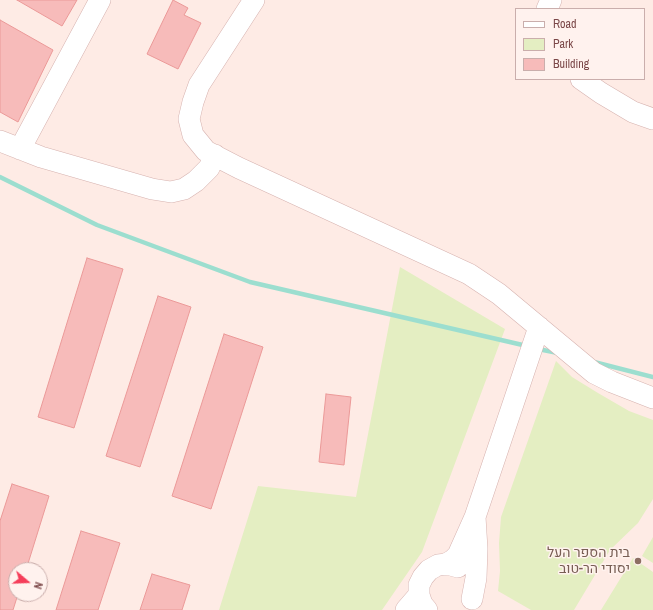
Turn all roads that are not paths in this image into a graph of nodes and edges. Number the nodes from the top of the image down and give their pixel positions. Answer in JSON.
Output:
{"nodes":[{"id":1,"x":100,"y":0,"type":"edge"},
{"id":2,"x":254,"y":0,"type":"edge"},
{"id":3,"x":582,"y":80,"type":"edge"},
{"id":4,"x":653,"y":119,"type":"edge"},
{"id":5,"x":0,"y":140,"type":"edge"},
{"id":6,"x":20,"y":149,"type":"junction"},
{"id":7,"x":215,"y":155,"type":"junction"},
{"id":8,"x":539,"y":327,"type":"junction"},
{"id":9,"x":653,"y":398,"type":"edge"},
{"id":10,"x":475,"y":517,"type":"junction"},
{"id":11,"x":444,"y":565,"type":"junction"},
{"id":12,"x":423,"y":602,"type":"edge"},
{"id":13,"x":468,"y":604,"type":"edge"},
{"id":14,"x":406,"y":610,"type":"edge"}],
"edges":[{"from":1,"to":6,"type":"street"},
{"from":2,"to":7,"type":"street"},
{"from":3,"to":4,"type":"street"},
{"from":5,"to":6,"type":"street"},
{"from":6,"to":7,"type":"street"},
{"from":7,"to":8,"type":"street"},
{"from":8,"to":9,"type":"street"},
{"from":8,"to":10,"type":"street"},
{"from":10,"to":11,"type":"street"},
{"from":10,"to":13,"type":"street"},
{"from":11,"to":12,"type":"street"},
{"from":11,"to":13,"type":"street"},
{"from":12,"to":14,"type":"street"}]}
